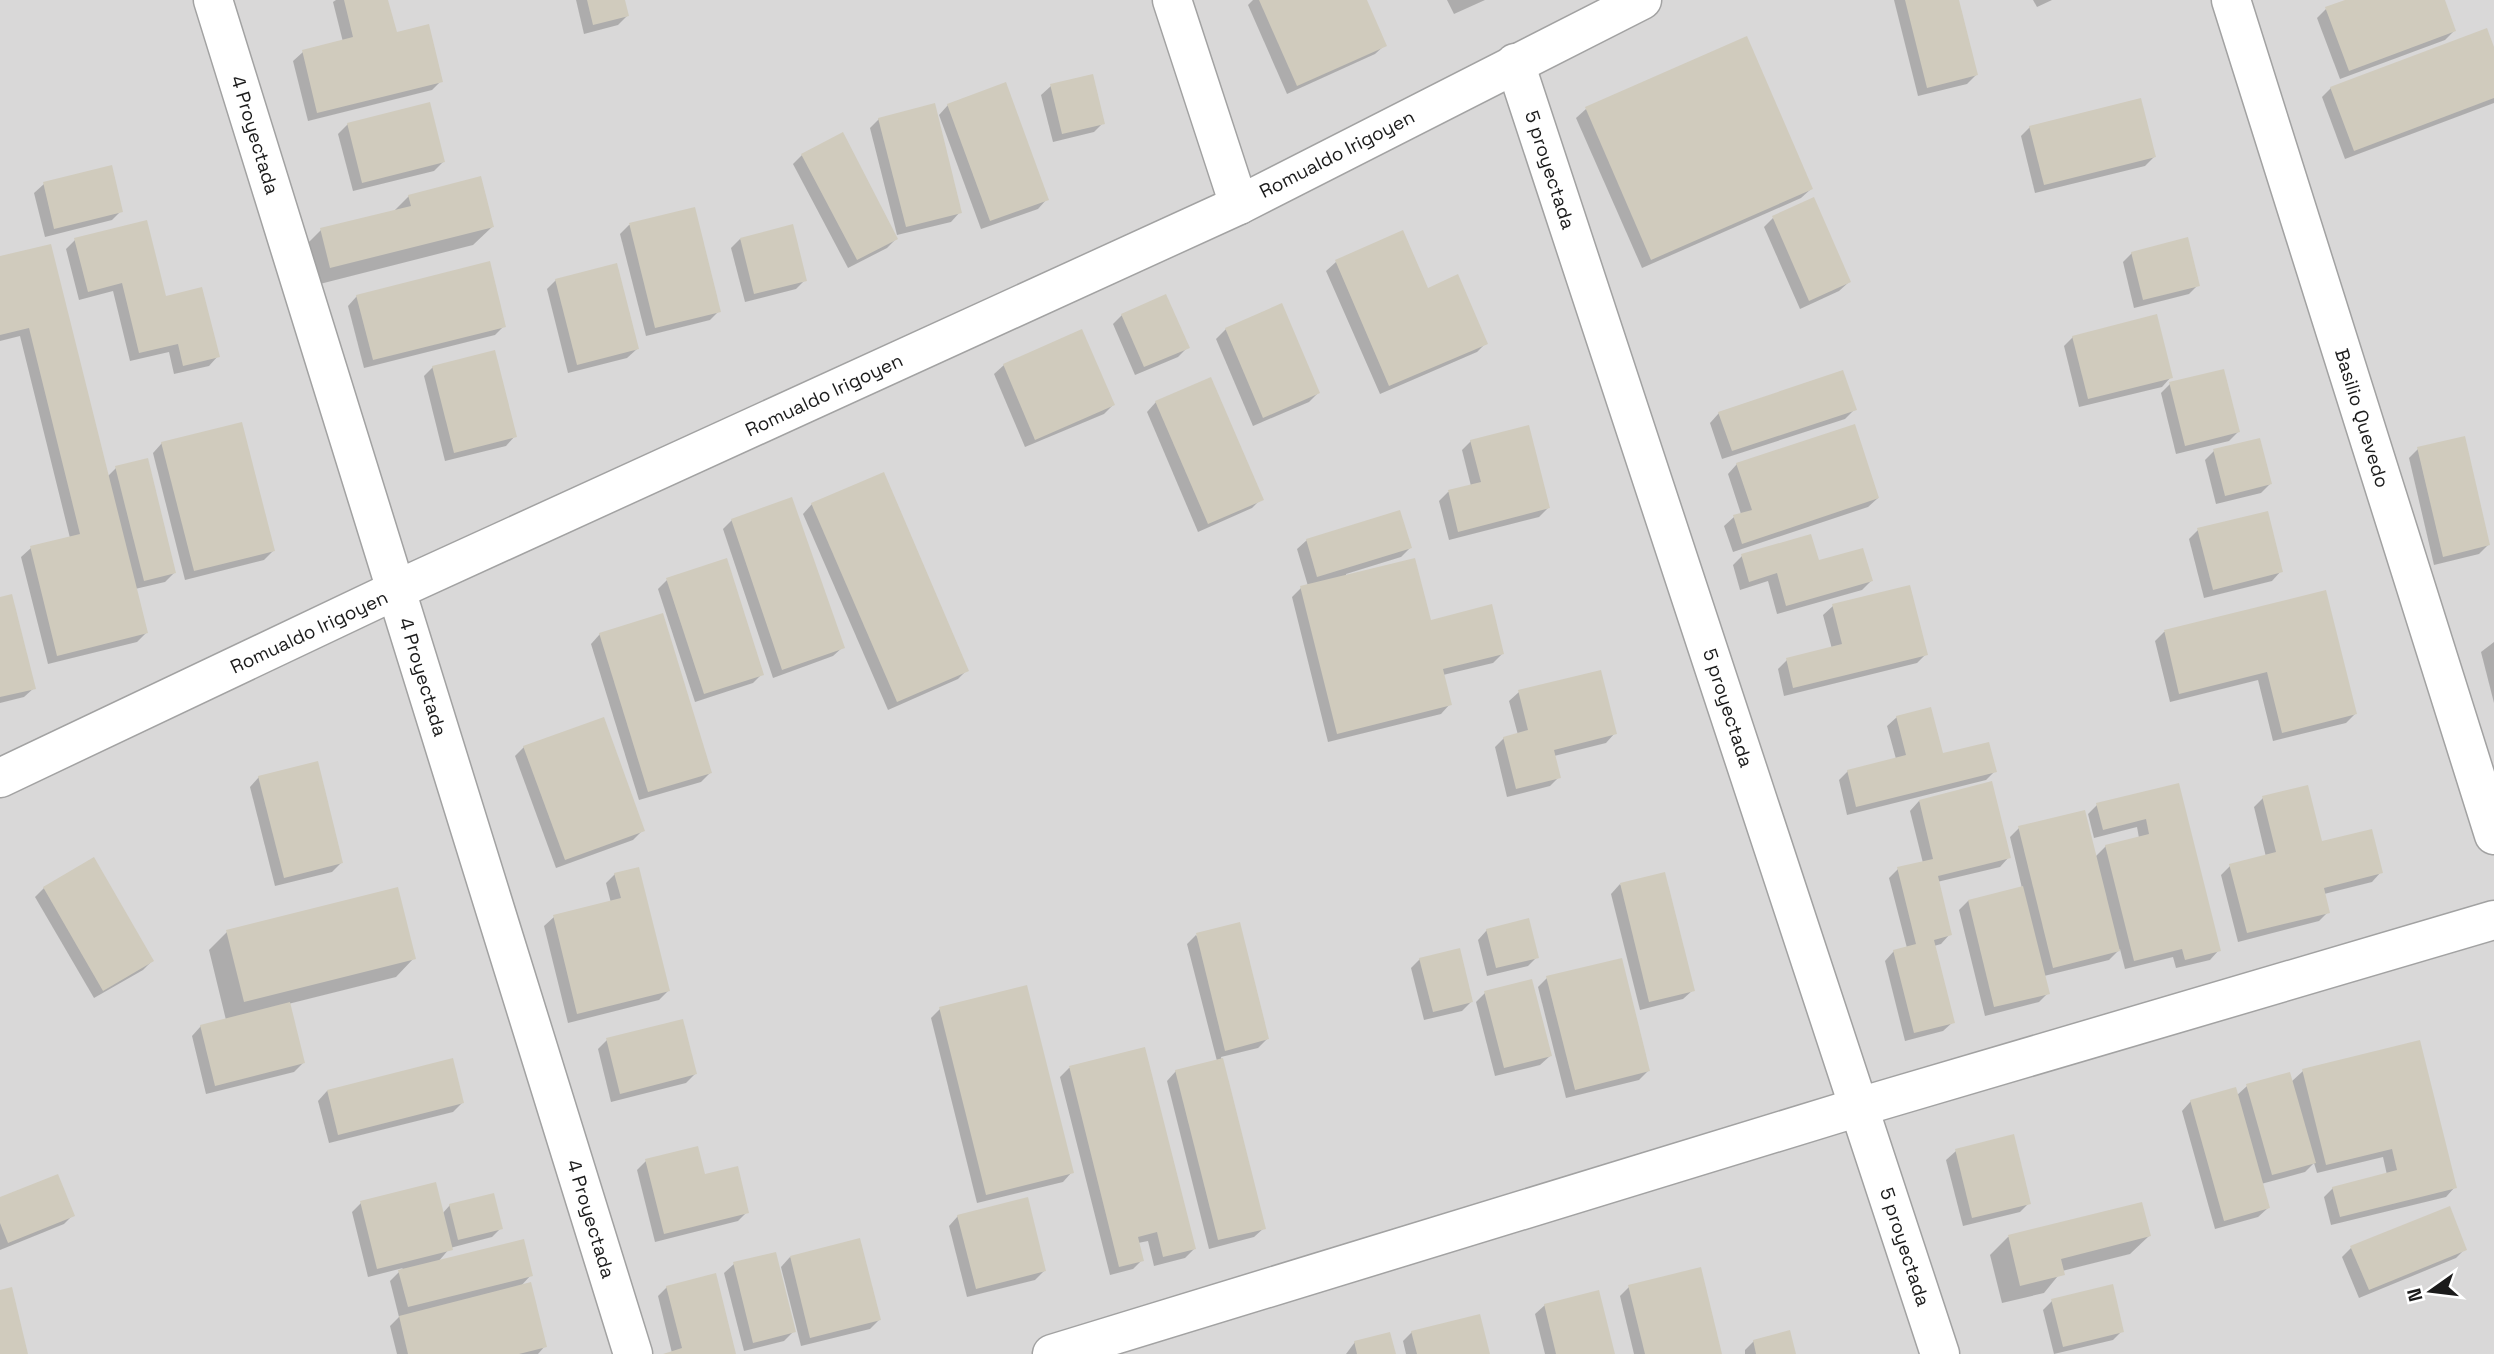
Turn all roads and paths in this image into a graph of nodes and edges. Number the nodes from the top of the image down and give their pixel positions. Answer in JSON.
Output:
{"nodes":[{"id":1,"x":213,"y":0,"type":"edge"},
{"id":2,"x":1172,"y":0,"type":"edge"},
{"id":3,"x":1642,"y":0,"type":"edge"},
{"id":4,"x":2231,"y":0,"type":"edge"},
{"id":5,"x":1515,"y":63,"type":"junction"},
{"id":6,"x":1239,"y":205,"type":"junction"},
{"id":7,"x":396,"y":590,"type":"junction"},
{"id":8,"x":0,"y":778,"type":"edge"},
{"id":9,"x":2494,"y":835,"type":"edge"},
{"id":10,"x":2494,"y":920,"type":"edge"},
{"id":11,"x":1859,"y":1107,"type":"junction"},
{"id":12,"x":633,"y":1354,"type":"edge"},
{"id":13,"x":1052,"y":1354,"type":"edge"},
{"id":14,"x":1940,"y":1354,"type":"edge"}],
"edges":[{"from":1,"to":7,"type":"street","name":"4 Proyectada"},
{"from":2,"to":6,"type":"street"},
{"from":3,"to":5,"type":"street","name":"Romualdo Irigoyen"},
{"from":4,"to":9,"type":"street","name":"Basilio Quevedo"},
{"from":5,"to":6,"type":"street","name":"Romualdo Irigoyen"},
{"from":5,"to":11,"type":"street","name":"5 proyectada"},
{"from":6,"to":7,"type":"street","name":"Romualdo Irigoyen"},
{"from":7,"to":8,"type":"street","name":"Romualdo Irigoyen"},
{"from":7,"to":12,"type":"street","name":"4 Proyectada"},
{"from":10,"to":11,"type":"street"},
{"from":11,"to":13,"type":"street"},
{"from":11,"to":14,"type":"street","name":"5 proyectada"}]}
